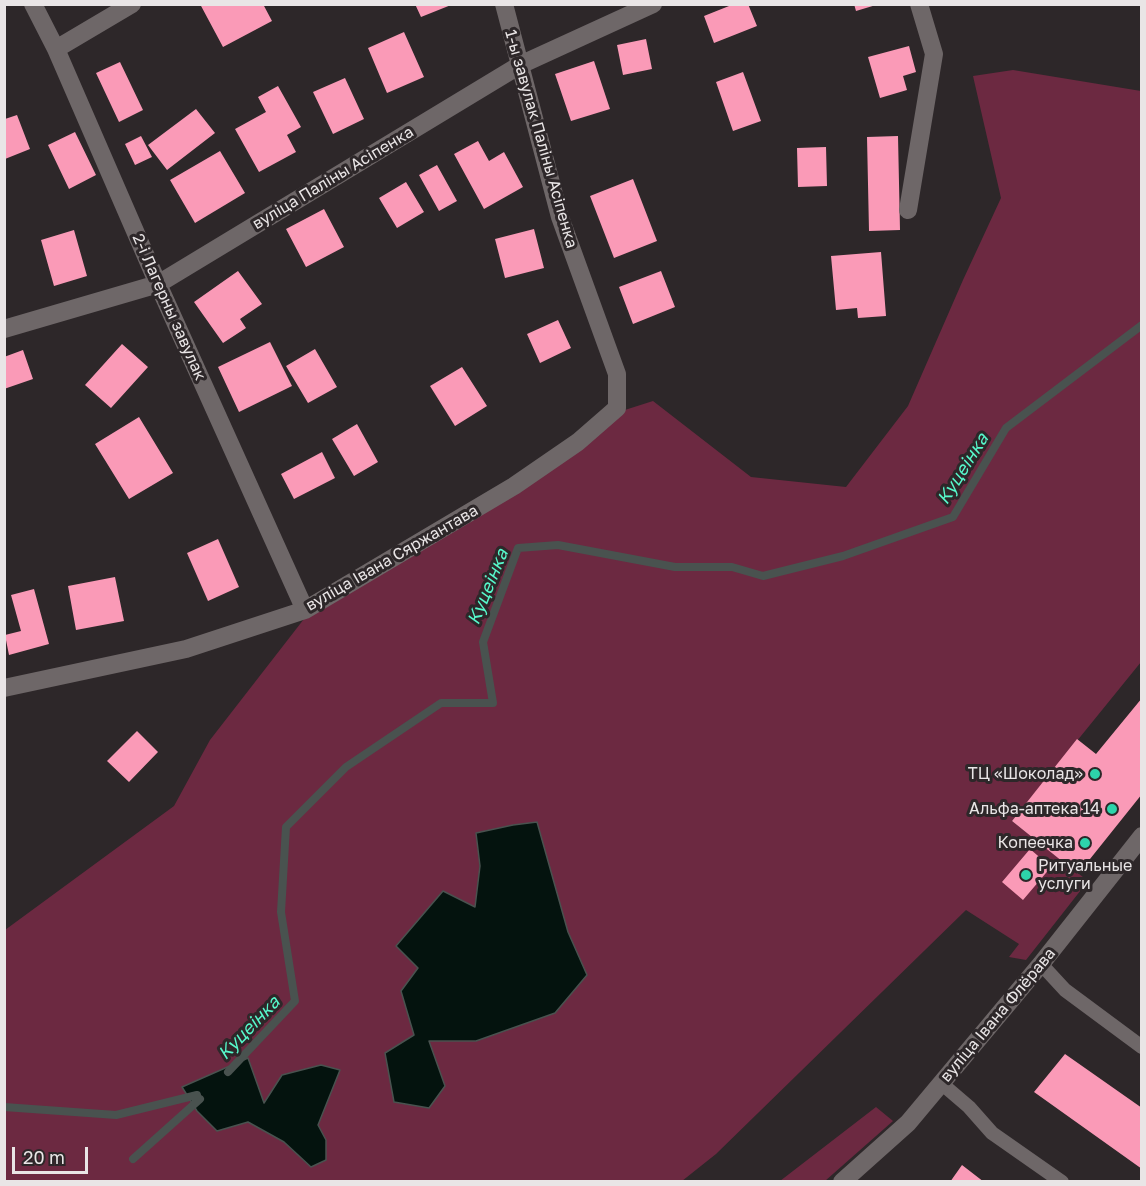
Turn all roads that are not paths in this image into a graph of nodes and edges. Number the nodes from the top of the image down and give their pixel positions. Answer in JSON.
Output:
{"nodes":[{"id":1,"x":33,"y":4,"type":"edge"},
{"id":2,"x":132,"y":4,"type":"edge"},
{"id":3,"x":504,"y":4,"type":"edge"},
{"id":4,"x":653,"y":4,"type":"edge"},
{"id":5,"x":919,"y":4,"type":"edge"},
{"id":6,"x":56,"y":48,"type":"junction"},
{"id":7,"x":520,"y":65,"type":"junction"},
{"id":8,"x":908,"y":210,"type":"dead end"},
{"id":9,"x":158,"y":284,"type":"junction"},
{"id":10,"x":4,"y":329,"type":"edge"},
{"id":11,"x":617,"y":374,"type":"joint"},
{"id":12,"x":305,"y":610,"type":"junction"},
{"id":13,"x":4,"y":688,"type":"edge"},
{"id":14,"x":1142,"y":836,"type":"edge"},
{"id":15,"x":1041,"y":964,"type":"junction"},
{"id":16,"x":1142,"y":1047,"type":"edge"},
{"id":17,"x":941,"y":1083,"type":"junction"},
{"id":18,"x":1058,"y":1181,"type":"edge"},
{"id":19,"x":842,"y":1182,"type":"edge"}],
"edges":[{"from":1,"to":6,"type":"street","name":"2-і Лагерны завулак"},
{"from":2,"to":6,"type":"street"},
{"from":3,"to":7,"type":"street","name":"1-ы завулак Паліны Асіпенка"},
{"from":4,"to":7,"type":"street","name":"вуліца Паліны Асіпенка"},
{"from":5,"to":8,"type":"street"},
{"from":6,"to":9,"type":"street","name":"2-і Лагерны завулак"},
{"from":7,"to":9,"type":"street","name":"вуліца Паліны Асіпенка"},
{"from":7,"to":11,"type":"street","name":"1-ы завулак Паліны Асіпенка"},
{"from":9,"to":10,"type":"street","name":"вуліца Паліны Асіпенка"},
{"from":9,"to":12,"type":"street","name":"2-і Лагерны завулак"},
{"from":11,"to":12,"type":"street","name":"вуліца Івана Сяржантава"},
{"from":12,"to":13,"type":"street","name":"вуліца Івана Сяржантава"},
{"from":14,"to":15,"type":"street","name":"вуліца Івана Флёрава"},
{"from":15,"to":16,"type":"lane"},
{"from":15,"to":17,"type":"street","name":"вуліца Івана Флёрава"},
{"from":17,"to":18,"type":"lane"},
{"from":17,"to":19,"type":"street","name":"вуліца Івана Флёрава"}]}
